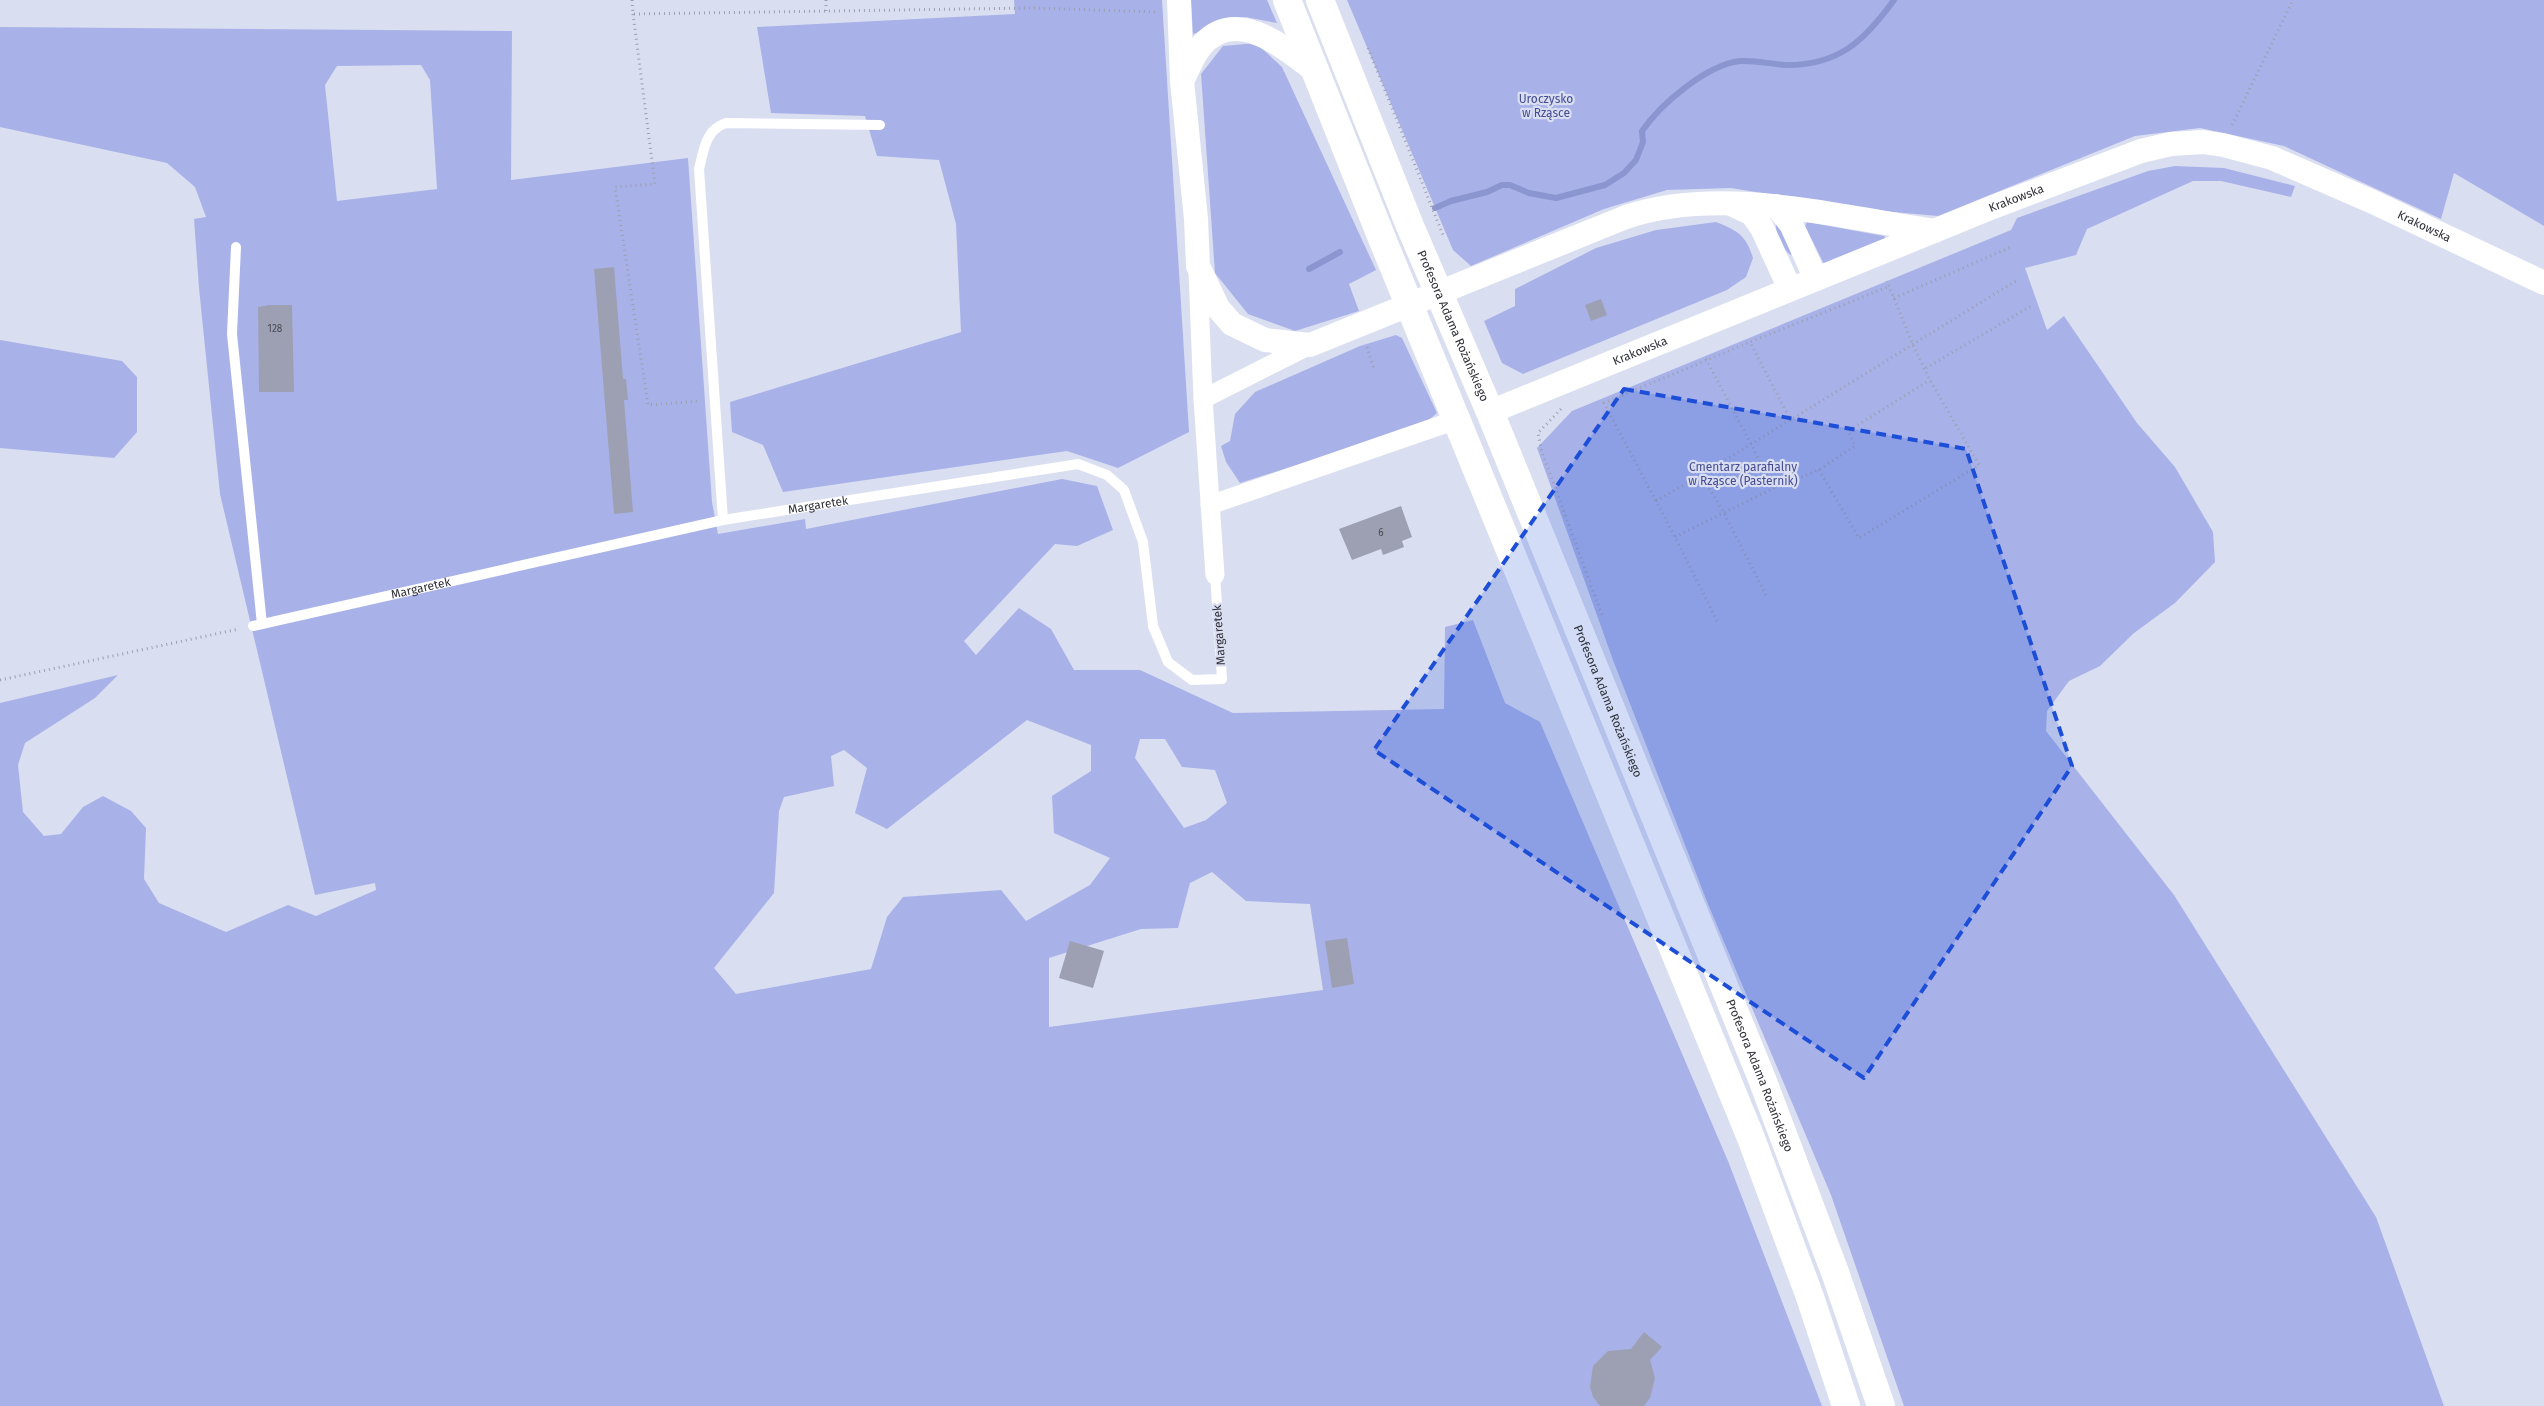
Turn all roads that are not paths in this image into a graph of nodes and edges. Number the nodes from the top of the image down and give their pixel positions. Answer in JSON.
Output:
{"nodes":[{"id":1,"x":1287,"y":0,"type":"edge"},
{"id":2,"x":1320,"y":0,"type":"edge"},
{"id":3,"x":1179,"y":6,"type":"edge"},
{"id":4,"x":1318,"y":73,"type":"junction"},
{"id":5,"x":1182,"y":81,"type":"junction"},
{"id":6,"x":880,"y":125,"type":"dead end"},
{"id":7,"x":1730,"y":203,"type":"junction"},
{"id":8,"x":1776,"y":206,"type":"junction"},
{"id":9,"x":1935,"y":231,"type":"junction"},
{"id":10,"x":236,"y":247,"type":"dead end"},
{"id":11,"x":1198,"y":266,"type":"junction"},
{"id":12,"x":1816,"y":279,"type":"junction"},
{"id":13,"x":2544,"y":283,"type":"edge"},
{"id":14,"x":1790,"y":289,"type":"junction"},
{"id":15,"x":1310,"y":345,"type":"junction"},
{"id":16,"x":1203,"y":399,"type":"junction"},
{"id":17,"x":1490,"y":412,"type":"junction"},
{"id":18,"x":1456,"y":420,"type":"junction"},
{"id":19,"x":1210,"y":505,"type":"junction"},
{"id":20,"x":723,"y":520,"type":"junction"},
{"id":21,"x":1215,"y":574,"type":"joint"},
{"id":22,"x":1846,"y":1406,"type":"edge"},
{"id":23,"x":1880,"y":1406,"type":"edge"}],
"edges":[{"from":1,"to":4,"type":"main road"},
{"from":2,"to":17,"type":"main road","name":"Profesora Adama Rożańskiego"},
{"from":3,"to":5,"type":"street"},
{"from":4,"to":5,"type":"street"},
{"from":4,"to":18,"type":"main road"},
{"from":5,"to":11,"type":"street"},
{"from":6,"to":20,"type":"lane"},
{"from":7,"to":8,"type":"street"},
{"from":7,"to":14,"type":"street"},
{"from":7,"to":15,"type":"street"},
{"from":8,"to":9,"type":"street"},
{"from":8,"to":12,"type":"street"},
{"from":9,"to":12,"type":"street","name":"Krakowska"},
{"from":9,"to":13,"type":"street","name":"Krakowska"},
{"from":10,"to":20,"type":"lane","name":"Margaretek"},
{"from":11,"to":15,"type":"street"},
{"from":11,"to":16,"type":"street","name":"Margaretek"},
{"from":12,"to":14,"type":"street","name":"Krakowska"},
{"from":14,"to":17,"type":"street","name":"Krakowska"},
{"from":15,"to":16,"type":"street"},
{"from":16,"to":19,"type":"street","name":"Margaretek"},
{"from":17,"to":23,"type":"main road","name":"Profesora Adama Rożańskiego"},
{"from":18,"to":19,"type":"street"},
{"from":18,"to":22,"type":"main road"},
{"from":19,"to":21,"type":"street","name":"Margaretek"},
{"from":20,"to":21,"type":"lane","name":"Margaretek"}]}
